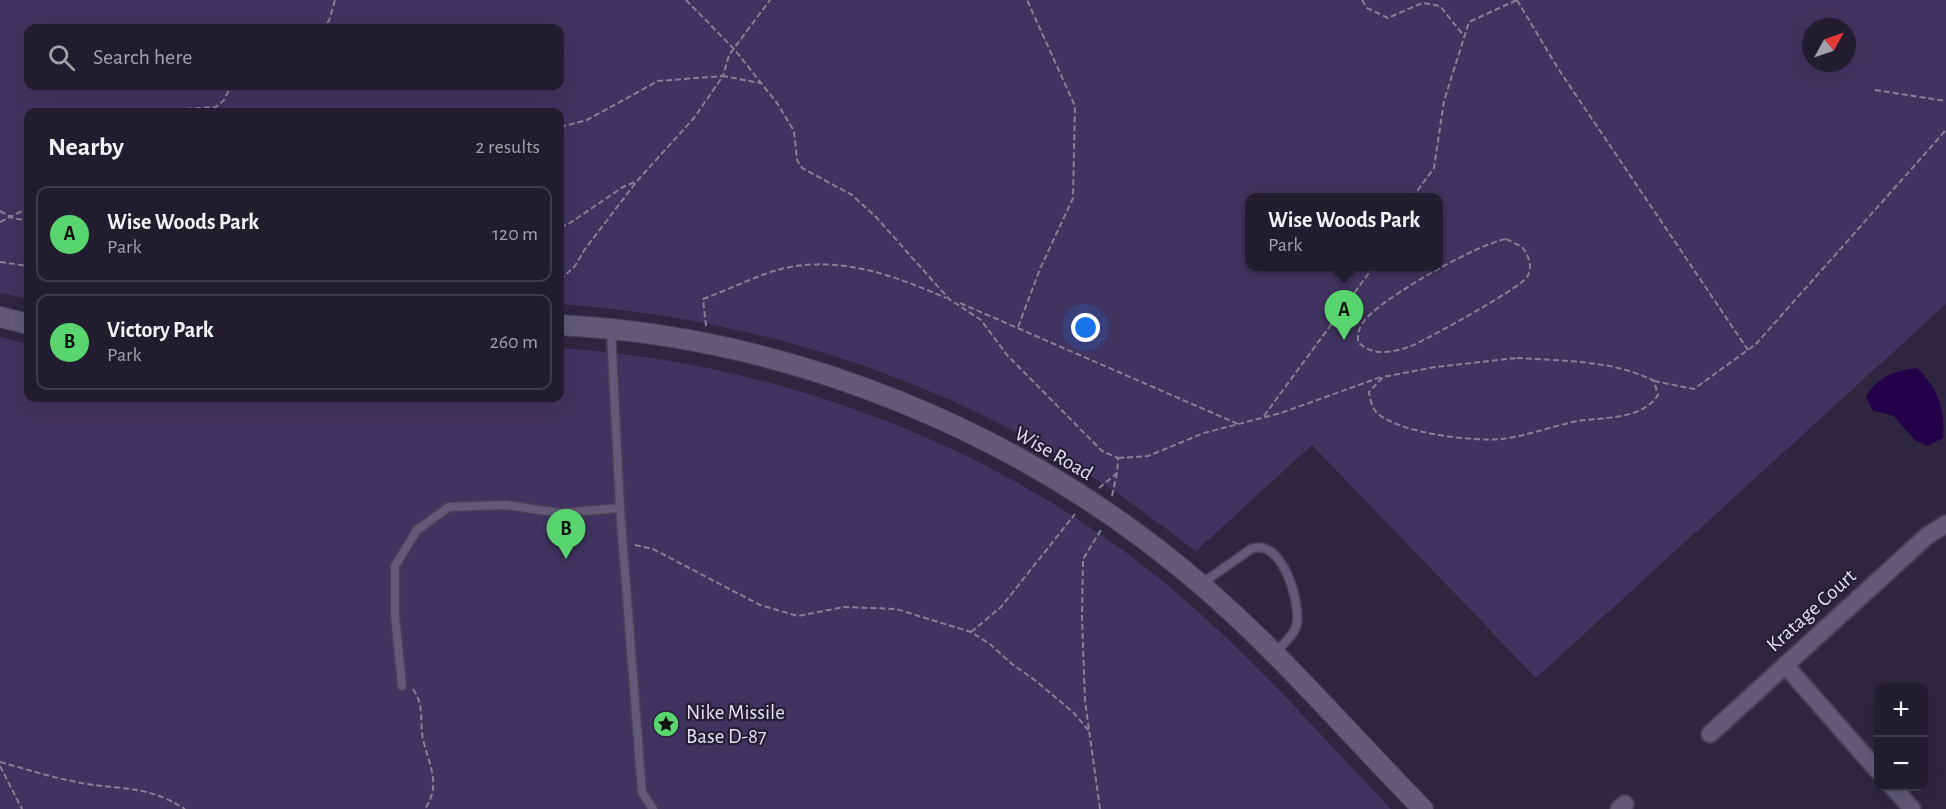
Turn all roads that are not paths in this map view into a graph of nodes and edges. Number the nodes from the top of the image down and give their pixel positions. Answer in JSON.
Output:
{"nodes":[{"id":1,"x":0,"y":317,"type":"edge"},
{"id":2,"x":24,"y":323,"type":"edge"},
{"id":3,"x":564,"y":326,"type":"edge"},
{"id":4,"x":611,"y":329,"type":"junction"},
{"id":5,"x":620,"y":508,"type":"junction"},
{"id":6,"x":1946,"y":524,"type":"edge"},
{"id":7,"x":1200,"y":584,"type":"junction"},
{"id":8,"x":1274,"y":654,"type":"junction"},
{"id":9,"x":1785,"y":665,"type":"junction"},
{"id":10,"x":402,"y":686,"type":"road end"},
{"id":11,"x":1710,"y":734,"type":"dead end"},
{"id":12,"x":1874,"y":766,"type":"edge"},
{"id":13,"x":1896,"y":791,"type":"edge"},
{"id":14,"x":653,"y":809,"type":"edge"},
{"id":15,"x":1423,"y":809,"type":"edge"},
{"id":16,"x":1912,"y":809,"type":"edge"}],
"edges":[{"from":1,"to":2,"type":"street"},
{"from":3,"to":4,"type":"street","name":"Wise Road"},
{"from":4,"to":5,"type":"lane"},
{"from":4,"to":7,"type":"street","name":"Wise Road"},
{"from":5,"to":10,"type":"lane"},
{"from":5,"to":14,"type":"lane"},
{"from":6,"to":9,"type":"street","name":"Kratage Court"},
{"from":7,"to":8,"type":"street","name":"Wise Road"},
{"from":7,"to":8,"type":"lane"},
{"from":8,"to":15,"type":"street","name":"Wise Road"},
{"from":9,"to":11,"type":"street","name":"Kratage Court"},
{"from":9,"to":12,"type":"street"},
{"from":13,"to":16,"type":"street"}]}
